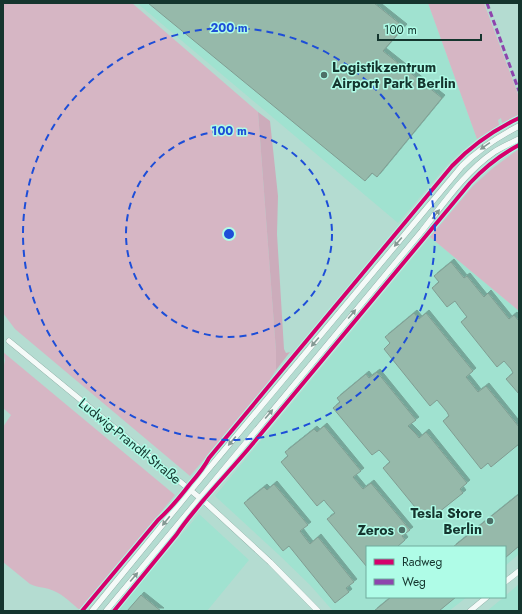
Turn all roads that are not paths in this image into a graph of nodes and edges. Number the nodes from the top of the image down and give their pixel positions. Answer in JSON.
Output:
{"nodes":[{"id":1,"x":519,"y":126,"type":"edge"},
{"id":2,"x":519,"y":139,"type":"edge"},
{"id":3,"x":9,"y":341,"type":"dead end"},
{"id":4,"x":191,"y":490,"type":"junction"},
{"id":5,"x":199,"y":498,"type":"junction"},
{"id":6,"x":519,"y":571,"type":"edge"},
{"id":7,"x":506,"y":581,"type":"edge"},
{"id":8,"x":486,"y":598,"type":"edge"},
{"id":9,"x":92,"y":611,"type":"edge"},
{"id":10,"x":106,"y":611,"type":"edge"},
{"id":11,"x":318,"y":611,"type":"edge"},
{"id":12,"x":470,"y":611,"type":"edge"}],
"edges":[{"from":1,"to":4,"type":"street","one_way":true},
{"from":5,"to":2,"type":"street","one_way":true},
{"from":3,"to":4,"type":"street","name":"Ludwig-Prandtl-Straße"},
{"from":4,"to":5,"type":"street","name":"Ludwig-Prandtl-Straße"},
{"from":4,"to":9,"type":"street","one_way":true},
{"from":10,"to":5,"type":"street","one_way":true},
{"from":5,"to":11,"type":"street","name":"Ludwig-Prandtl-Straße"},
{"from":6,"to":7,"type":"street"},
{"from":8,"to":12,"type":"street"}]}
